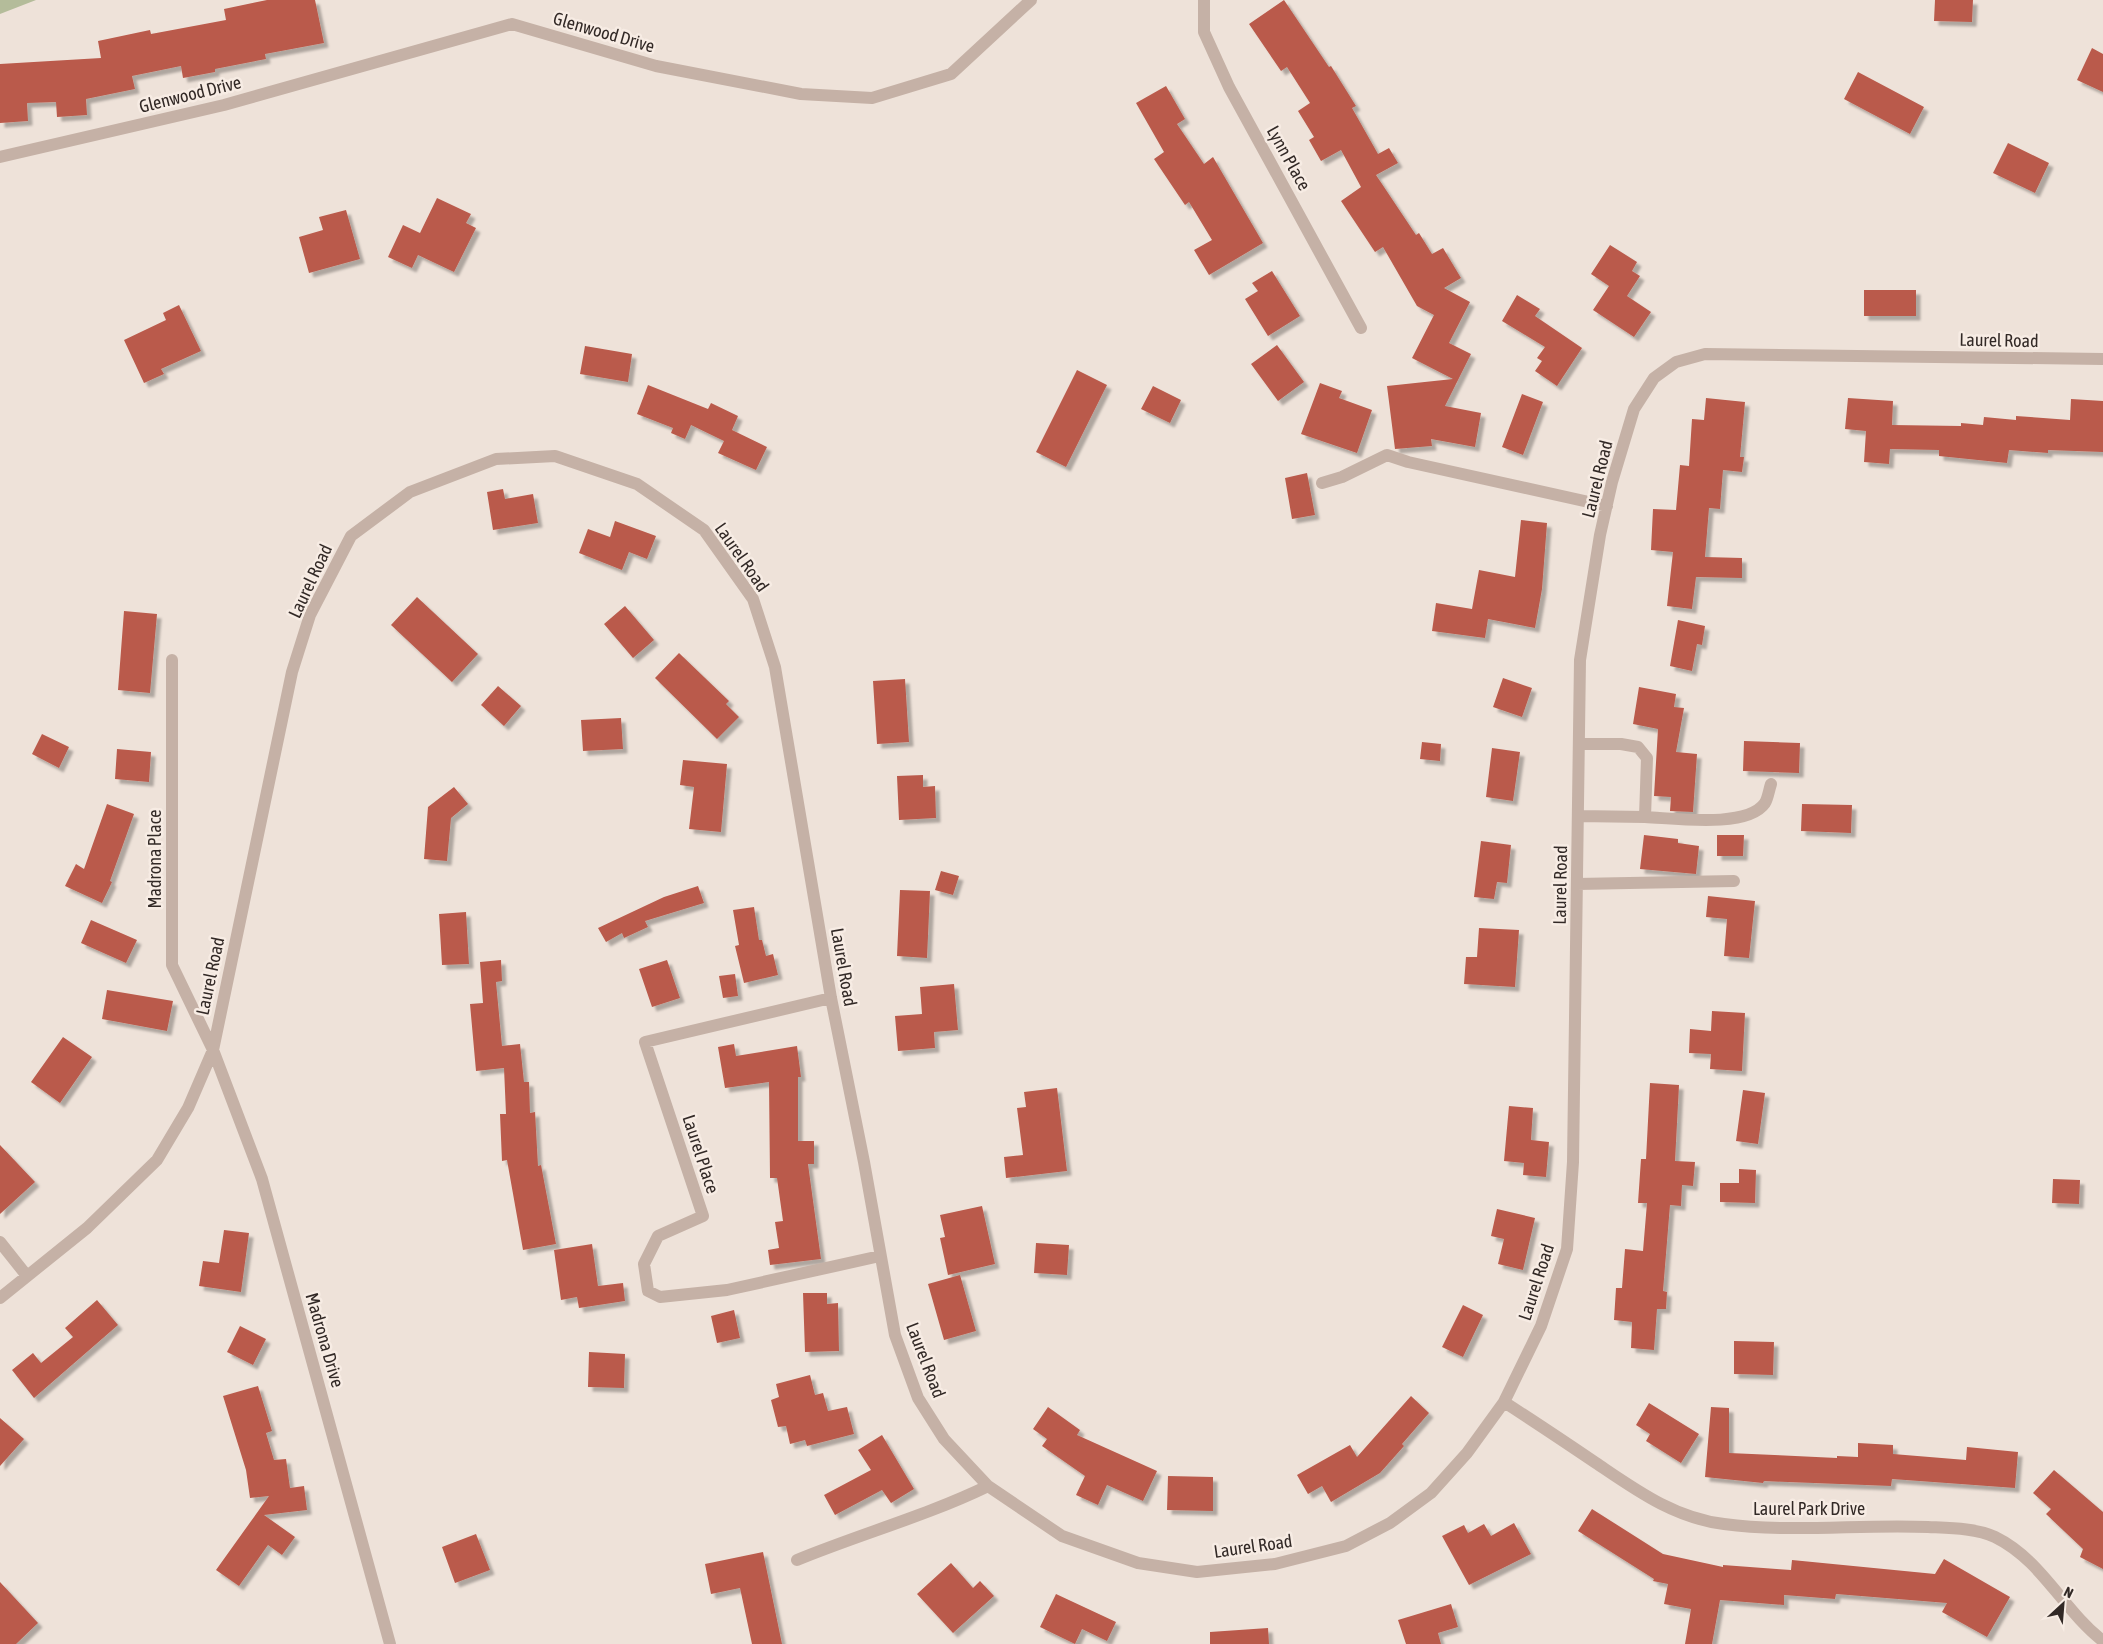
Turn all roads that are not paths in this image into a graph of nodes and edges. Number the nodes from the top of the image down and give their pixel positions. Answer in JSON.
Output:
{"nodes":[{"id":1,"x":1031,"y":0,"type":"edge"},
{"id":2,"x":1204,"y":0,"type":"edge"},
{"id":3,"x":0,"y":157,"type":"edge"},
{"id":4,"x":1361,"y":328,"type":"dead end"},
{"id":5,"x":2103,"y":359,"type":"edge"},
{"id":6,"x":1322,"y":483,"type":"dead end"},
{"id":7,"x":1607,"y":506,"type":"junction"},
{"id":8,"x":172,"y":660,"type":"dead end"},
{"id":9,"x":1579,"y":744,"type":"junction"},
{"id":10,"x":1771,"y":784,"type":"dead end"},
{"id":11,"x":1578,"y":816,"type":"junction"},
{"id":12,"x":1645,"y":816,"type":"junction"},
{"id":13,"x":1734,"y":881,"type":"dead end"},
{"id":14,"x":1577,"y":884,"type":"junction"},
{"id":15,"x":830,"y":998,"type":"junction"},
{"id":16,"x":213,"y":1050,"type":"junction"},
{"id":17,"x":0,"y":1242,"type":"edge"},
{"id":18,"x":880,"y":1256,"type":"junction"},
{"id":19,"x":27,"y":1276,"type":"junction"},
{"id":20,"x":0,"y":1298,"type":"edge"},
{"id":21,"x":1504,"y":1402,"type":"junction"},
{"id":22,"x":988,"y":1486,"type":"junction"},
{"id":23,"x":797,"y":1560,"type":"dead end"},
{"id":24,"x":2103,"y":1641,"type":"edge"},
{"id":25,"x":390,"y":1644,"type":"edge"}],
"edges":[{"from":1,"to":3,"type":"street","name":"Glenwood Drive"},
{"from":2,"to":4,"type":"street","name":"Lynn Place"},
{"from":5,"to":7,"type":"street","name":"Laurel Road"},
{"from":6,"to":7,"type":"street"},
{"from":7,"to":9,"type":"street","name":"Laurel Road"},
{"from":8,"to":16,"type":"street","name":"Madrona Place"},
{"from":9,"to":11,"type":"street","name":"Laurel Road"},
{"from":9,"to":12,"type":"street"},
{"from":10,"to":12,"type":"street"},
{"from":11,"to":12,"type":"street"},
{"from":11,"to":14,"type":"street","name":"Laurel Road"},
{"from":13,"to":14,"type":"street"},
{"from":14,"to":21,"type":"street","name":"Laurel Road"},
{"from":15,"to":16,"type":"street","name":"Laurel Road"},
{"from":15,"to":18,"type":"street","name":"Laurel Road"},
{"from":15,"to":18,"type":"street","name":"Laurel Place"},
{"from":16,"to":19,"type":"street","name":"Laurel Road"},
{"from":16,"to":25,"type":"street","name":"Madrona Drive"},
{"from":17,"to":19,"type":"street"},
{"from":18,"to":22,"type":"street","name":"Laurel Road"},
{"from":19,"to":20,"type":"street","name":"Laurel Road"},
{"from":21,"to":22,"type":"street","name":"Laurel Road"},
{"from":21,"to":24,"type":"street","name":"Laurel Park Drive"},
{"from":22,"to":23,"type":"street"}]}
